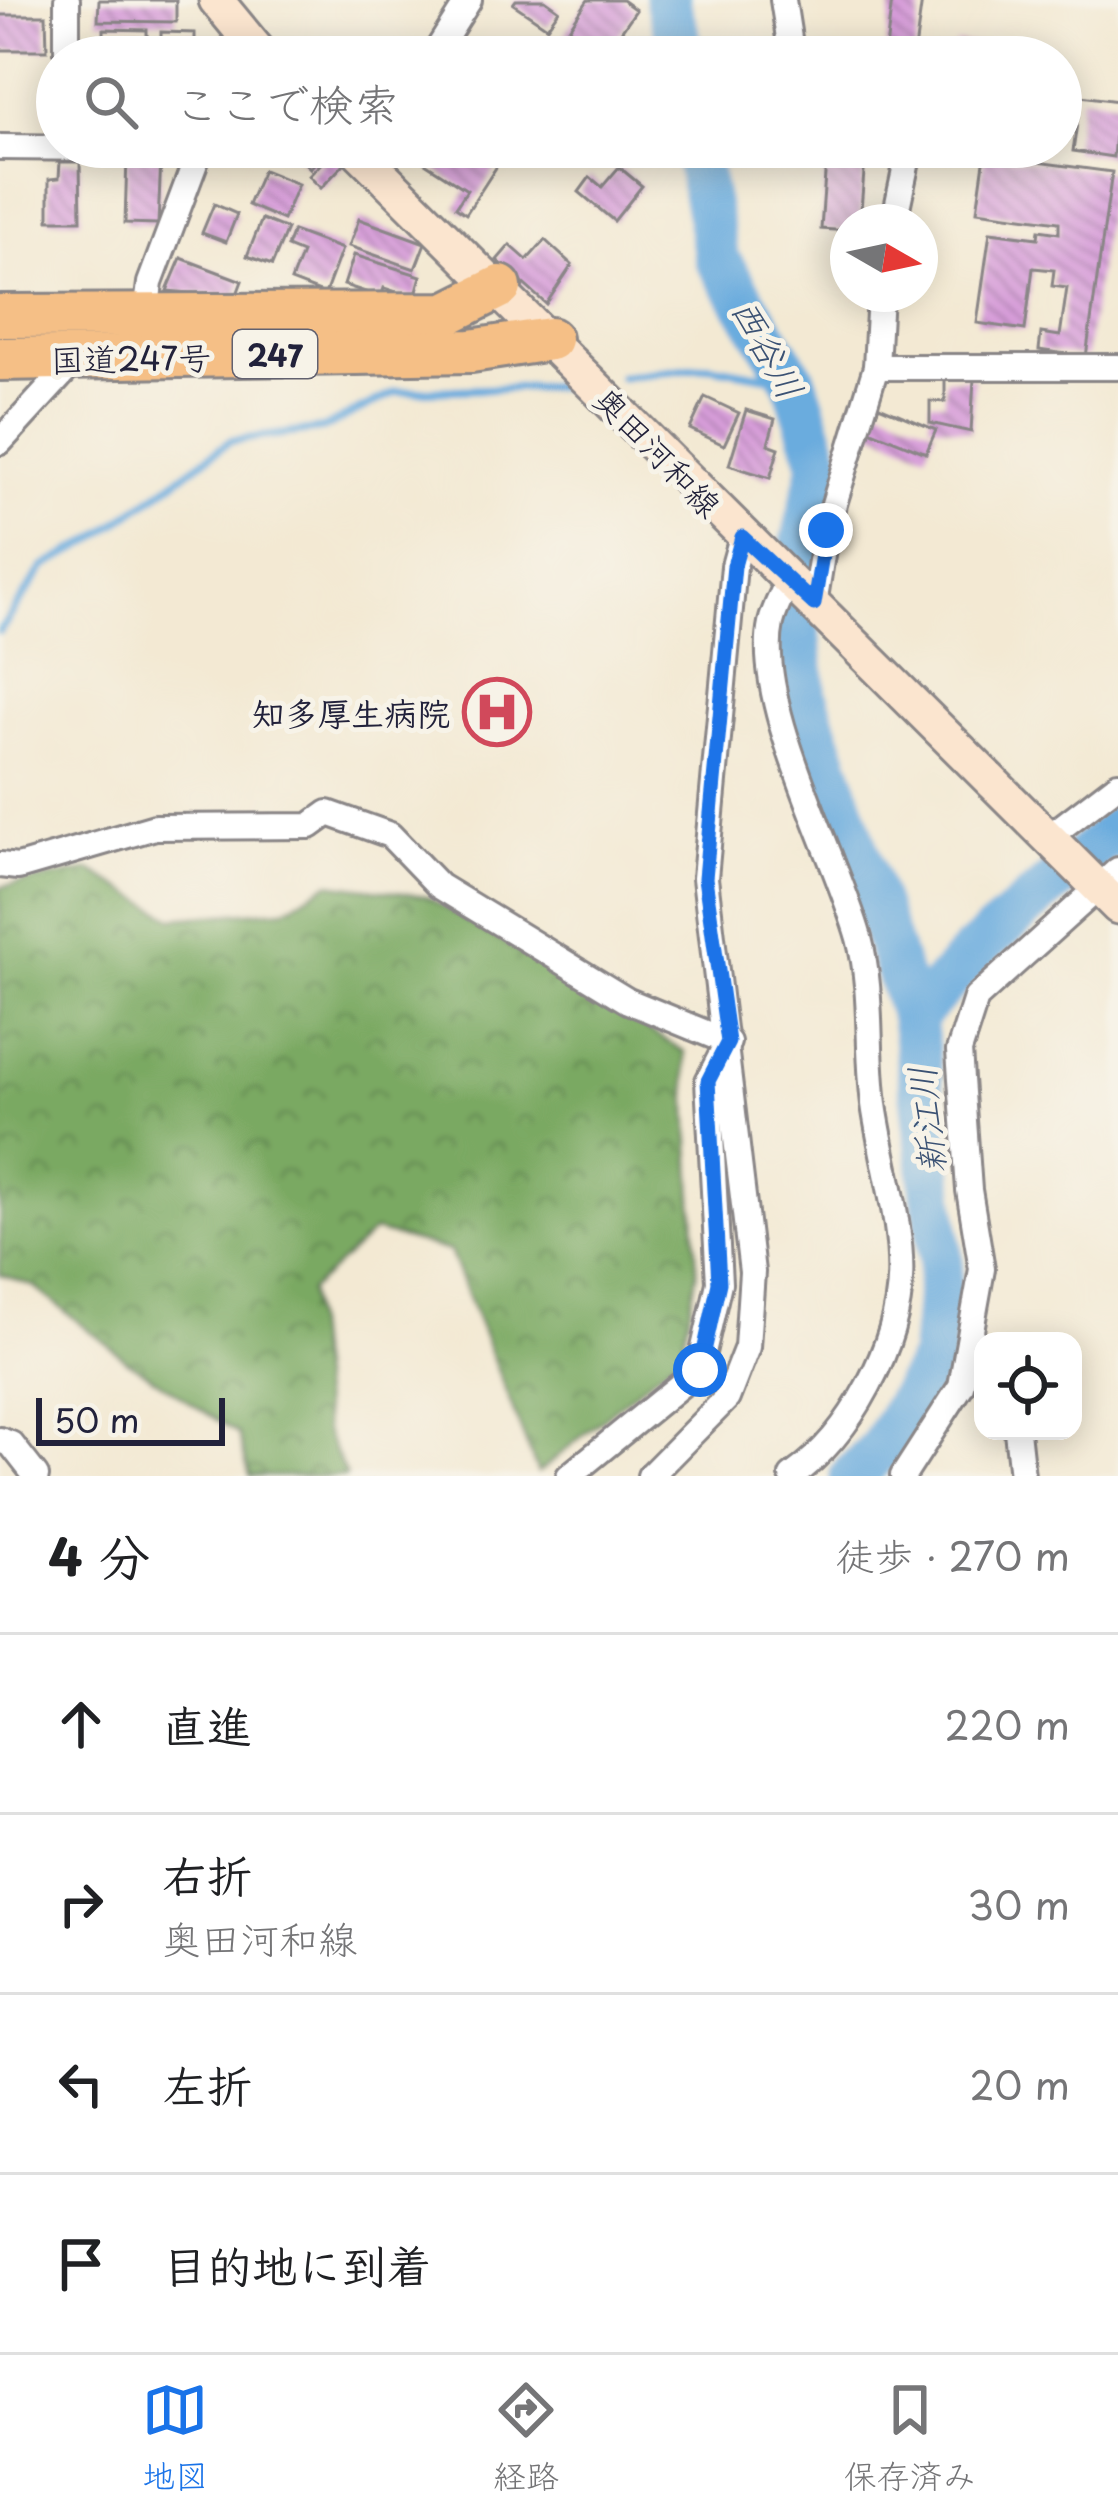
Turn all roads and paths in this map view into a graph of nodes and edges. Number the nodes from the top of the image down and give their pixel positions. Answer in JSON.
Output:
{"nodes":[{"id":1,"x":67,"y":0,"type":"edge"},
{"id":2,"x":216,"y":0,"type":"edge"},
{"id":3,"x":469,"y":0,"type":"edge"},
{"id":4,"x":782,"y":0,"type":"edge"},
{"id":5,"x":67,"y":36,"type":"edge"},
{"id":6,"x":246,"y":36,"type":"edge"},
{"id":7,"x":446,"y":36,"type":"edge"},
{"id":8,"x":788,"y":36,"type":"edge"},
{"id":9,"x":0,"y":147,"type":"edge"},
{"id":10,"x":36,"y":147,"type":"edge"},
{"id":11,"x":193,"y":168,"type":"edge"},
{"id":12,"x":382,"y":168,"type":"edge"},
{"id":13,"x":906,"y":168,"type":"edge"},
{"id":14,"x":899,"y":204,"type":"edge"},
{"id":15,"x":500,"y":287,"type":"junction"},
{"id":16,"x":879,"y":312,"type":"edge"},
{"id":17,"x":146,"y":315,"type":"junction"},
{"id":18,"x":0,"y":316,"type":"edge"},
{"id":19,"x":550,"y":339,"type":"junction"},
{"id":20,"x":76,"y":358,"type":"junction"},
{"id":21,"x":0,"y":359,"type":"edge"},
{"id":22,"x":876,"y":367,"type":"junction"},
{"id":23,"x":1118,"y":367,"type":"edge"},
{"id":24,"x":0,"y":442,"type":"edge"},
{"id":25,"x":742,"y":537,"type":"junction"},
{"id":26,"x":777,"y":571,"type":"junction"},
{"id":27,"x":814,"y":604,"type":"junction"},
{"id":28,"x":1118,"y":784,"type":"edge"},
{"id":29,"x":1050,"y":836,"type":"junction"},
{"id":30,"x":0,"y":865,"type":"edge"},
{"id":31,"x":1112,"y":888,"type":"edge"},
{"id":32,"x":728,"y":1042,"type":"junction"},
{"id":33,"x":0,"y":1440,"type":"edge"},
{"id":34,"x":1018,"y":1440,"type":"edge"},
{"id":35,"x":36,"y":1476,"type":"edge"},
{"id":36,"x":568,"y":1476,"type":"edge"},
{"id":37,"x":650,"y":1476,"type":"edge"},
{"id":38,"x":792,"y":1476,"type":"edge"},
{"id":39,"x":903,"y":1476,"type":"edge"},
{"id":40,"x":1022,"y":1476,"type":"edge"}],
"edges":[{"from":1,"to":5,"type":"street"},
{"from":2,"to":6,"type":"main road"},
{"from":3,"to":7,"type":"street"},
{"from":4,"to":8,"type":"street"},
{"from":9,"to":10,"type":"street"},
{"from":11,"to":17,"type":"street"},
{"from":12,"to":15,"type":"main road","name":"奥田河和線"},
{"from":13,"to":14,"type":"street"},
{"from":15,"to":17,"type":"highway","name":"国道247号","number":"247"},
{"from":15,"to":19,"type":"main road","name":"奥田河和線"},
{"from":16,"to":22,"type":"street"},
{"from":17,"to":18,"type":"highway","name":"国道247号","number":"247"},
{"from":19,"to":20,"type":"highway","name":"国道247号","number":"247"},
{"from":19,"to":25,"type":"main road","name":"奥田河和線"},
{"from":20,"to":21,"type":"highway","name":"国道247号","number":"247"},
{"from":20,"to":24,"type":"street"},
{"from":22,"to":23,"type":"street"},
{"from":22,"to":27,"type":"street"},
{"from":25,"to":26,"type":"main road","name":"奥田河和線"},
{"from":25,"to":32,"type":"street"},
{"from":26,"to":27,"type":"main road","name":"奥田河和線"},
{"from":26,"to":38,"type":"street"},
{"from":27,"to":29,"type":"main road","name":"奥田河和線"},
{"from":28,"to":29,"type":"street"},
{"from":29,"to":31,"type":"main road","name":"奥田河和線"},
{"from":30,"to":32,"type":"street"},
{"from":31,"to":39,"type":"street"},
{"from":32,"to":36,"type":"street"},
{"from":32,"to":37,"type":"street"},
{"from":33,"to":35,"type":"street"},
{"from":34,"to":40,"type":"street"}]}
